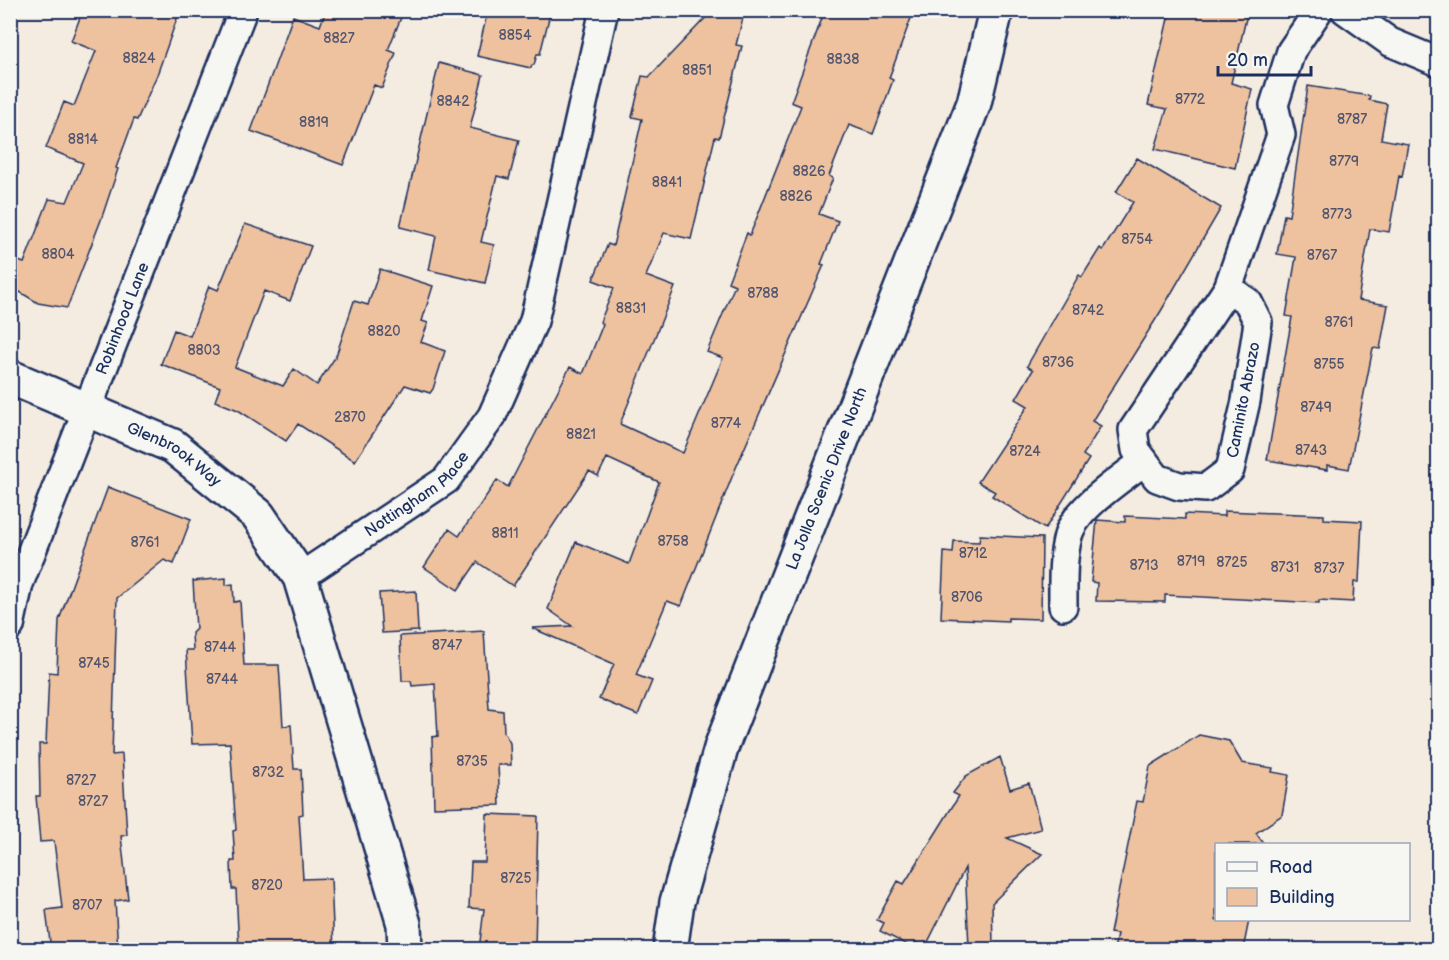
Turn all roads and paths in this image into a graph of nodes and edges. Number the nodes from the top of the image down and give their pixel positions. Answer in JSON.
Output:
{"nodes":[{"id":1,"x":243,"y":10,"type":"edge"},
{"id":2,"x":604,"y":10,"type":"edge"},
{"id":3,"x":996,"y":10,"type":"edge"},
{"id":4,"x":1319,"y":10,"type":"edge"},
{"id":5,"x":1345,"y":10,"type":"edge"},
{"id":6,"x":1438,"y":62,"type":"edge"},
{"id":7,"x":1228,"y":288,"type":"junction"},
{"id":8,"x":10,"y":377,"type":"edge"},
{"id":9,"x":86,"y":410,"type":"junction"},
{"id":10,"x":1144,"y":461,"type":"junction"},
{"id":11,"x":300,"y":577,"type":"junction"},
{"id":12,"x":1063,"y":606,"type":"dead end"},
{"id":13,"x":10,"y":626,"type":"edge"},
{"id":14,"x":405,"y":950,"type":"edge"},
{"id":15,"x":669,"y":950,"type":"edge"}],
"edges":[{"from":1,"to":9,"type":"street","name":"Robinhood Lane"},
{"from":2,"to":11,"type":"street","name":"Nottingham Place"},
{"from":3,"to":15,"type":"main road","name":"La Jolla Scenic Drive North"},
{"from":4,"to":7,"type":"street","name":"Caminito Abrazo"},
{"from":5,"to":6,"type":"street"},
{"from":7,"to":10,"type":"street","name":"Caminito Abrazo"},
{"from":7,"to":10,"type":"street","name":"Caminito Abrazo"},
{"from":8,"to":9,"type":"main road","name":"Glenbrook Way"},
{"from":9,"to":11,"type":"main road","name":"Glenbrook Way"},
{"from":9,"to":13,"type":"street","name":"Robinhood Lane"},
{"from":10,"to":12,"type":"street"},
{"from":11,"to":14,"type":"main road"}]}
